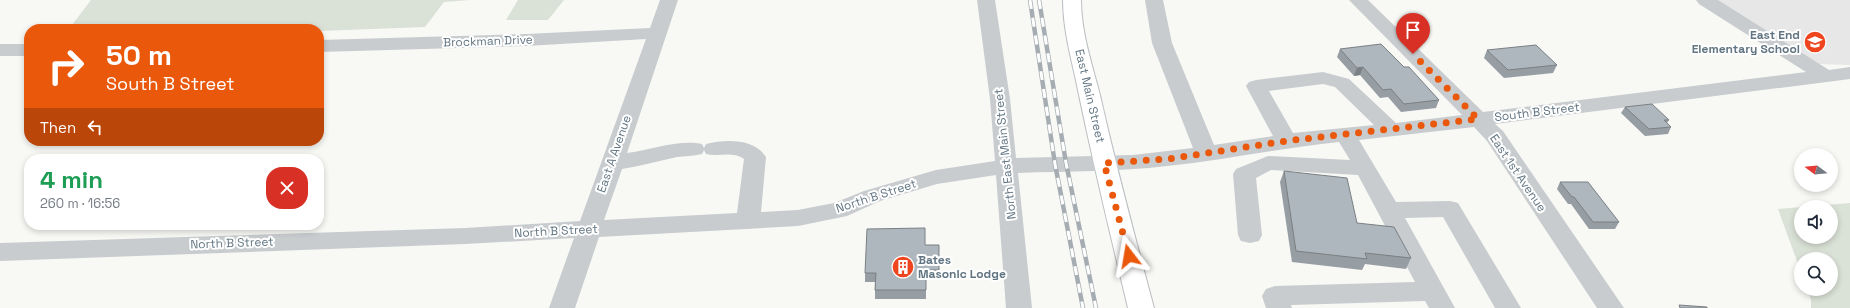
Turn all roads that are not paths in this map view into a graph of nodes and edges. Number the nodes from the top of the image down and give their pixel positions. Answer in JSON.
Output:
{"nodes":[{"id":1,"x":669,"y":0,"type":"edge"},
{"id":2,"x":986,"y":0,"type":"edge"},
{"id":3,"x":1072,"y":0,"type":"edge"},
{"id":4,"x":1154,"y":0,"type":"edge"},
{"id":5,"x":1358,"y":0,"type":"edge"},
{"id":6,"x":1704,"y":0,"type":"edge"},
{"id":7,"x":656,"y":33,"type":"junction"},
{"id":8,"x":324,"y":46,"type":"edge"},
{"id":9,"x":0,"y":50,"type":"edge"},
{"id":10,"x":24,"y":50,"type":"edge"},
{"id":11,"x":1850,"y":73,"type":"edge"},
{"id":12,"x":1825,"y":76,"type":"junction"},
{"id":13,"x":1478,"y":119,"type":"junction"},
{"id":14,"x":1391,"y":130,"type":"junction"},
{"id":15,"x":1345,"y":135,"type":"junction"},
{"id":16,"x":1286,"y":141,"type":"junction"},
{"id":17,"x":1206,"y":153,"type":"junction"},
{"id":18,"x":1104,"y":163,"type":"junction"},
{"id":19,"x":611,"y":164,"type":"junction"},
{"id":20,"x":1006,"y":166,"type":"junction"},
{"id":21,"x":1366,"y":168,"type":"junction"},
{"id":22,"x":1389,"y":210,"type":"junction"},
{"id":23,"x":748,"y":221,"type":"junction"},
{"id":24,"x":588,"y":230,"type":"junction"},
{"id":25,"x":1250,"y":235,"type":"dead end"},
{"id":26,"x":0,"y":252,"type":"edge"},
{"id":27,"x":1437,"y":300,"type":"edge"},
{"id":28,"x":562,"y":308,"type":"edge"},
{"id":29,"x":1019,"y":308,"type":"edge"},
{"id":30,"x":1141,"y":308,"type":"edge"},
{"id":31,"x":1279,"y":308,"type":"edge"},
{"id":32,"x":1508,"y":308,"type":"edge"},
{"id":33,"x":1611,"y":308,"type":"edge"}],
"edges":[{"from":1,"to":7,"type":"street","name":"East A Avenue"},
{"from":2,"to":20,"type":"street","name":"North East Main Street"},
{"from":3,"to":18,"type":"main road","name":"East Main Street"},
{"from":4,"to":17,"type":"street"},
{"from":5,"to":13,"type":"street","name":"East 1st Avenue"},
{"from":6,"to":12,"type":"street"},
{"from":7,"to":8,"type":"street","name":"Brockman Drive"},
{"from":7,"to":19,"type":"street","name":"East A Avenue"},
{"from":9,"to":10,"type":"street"},
{"from":11,"to":12,"type":"street","name":"South B Street"},
{"from":12,"to":13,"type":"street","name":"South B Street"},
{"from":13,"to":14,"type":"street","name":"South B Street"},
{"from":13,"to":33,"type":"street","name":"East 1st Avenue"},
{"from":14,"to":15,"type":"street","name":"South B Street"},
{"from":14,"to":16,"type":"street"},
{"from":15,"to":16,"type":"street","name":"South B Street"},
{"from":15,"to":21,"type":"street"},
{"from":16,"to":17,"type":"street","name":"South B Street"},
{"from":17,"to":18,"type":"street","name":"South B Street"},
{"from":18,"to":20,"type":"street","name":"North B Street"},
{"from":18,"to":30,"type":"main road","name":"East Main Street"},
{"from":19,"to":23,"type":"street"},
{"from":19,"to":24,"type":"street","name":"East A Avenue"},
{"from":20,"to":23,"type":"street","name":"North B Street"},
{"from":20,"to":29,"type":"street","name":"North East Main Street"},
{"from":21,"to":22,"type":"street"},
{"from":21,"to":25,"type":"street"},
{"from":22,"to":27,"type":"street"},
{"from":22,"to":32,"type":"street"},
{"from":23,"to":24,"type":"street","name":"North B Street"},
{"from":24,"to":26,"type":"street","name":"North B Street"},
{"from":24,"to":28,"type":"street","name":"East A Avenue"},
{"from":27,"to":31,"type":"street"}]}
